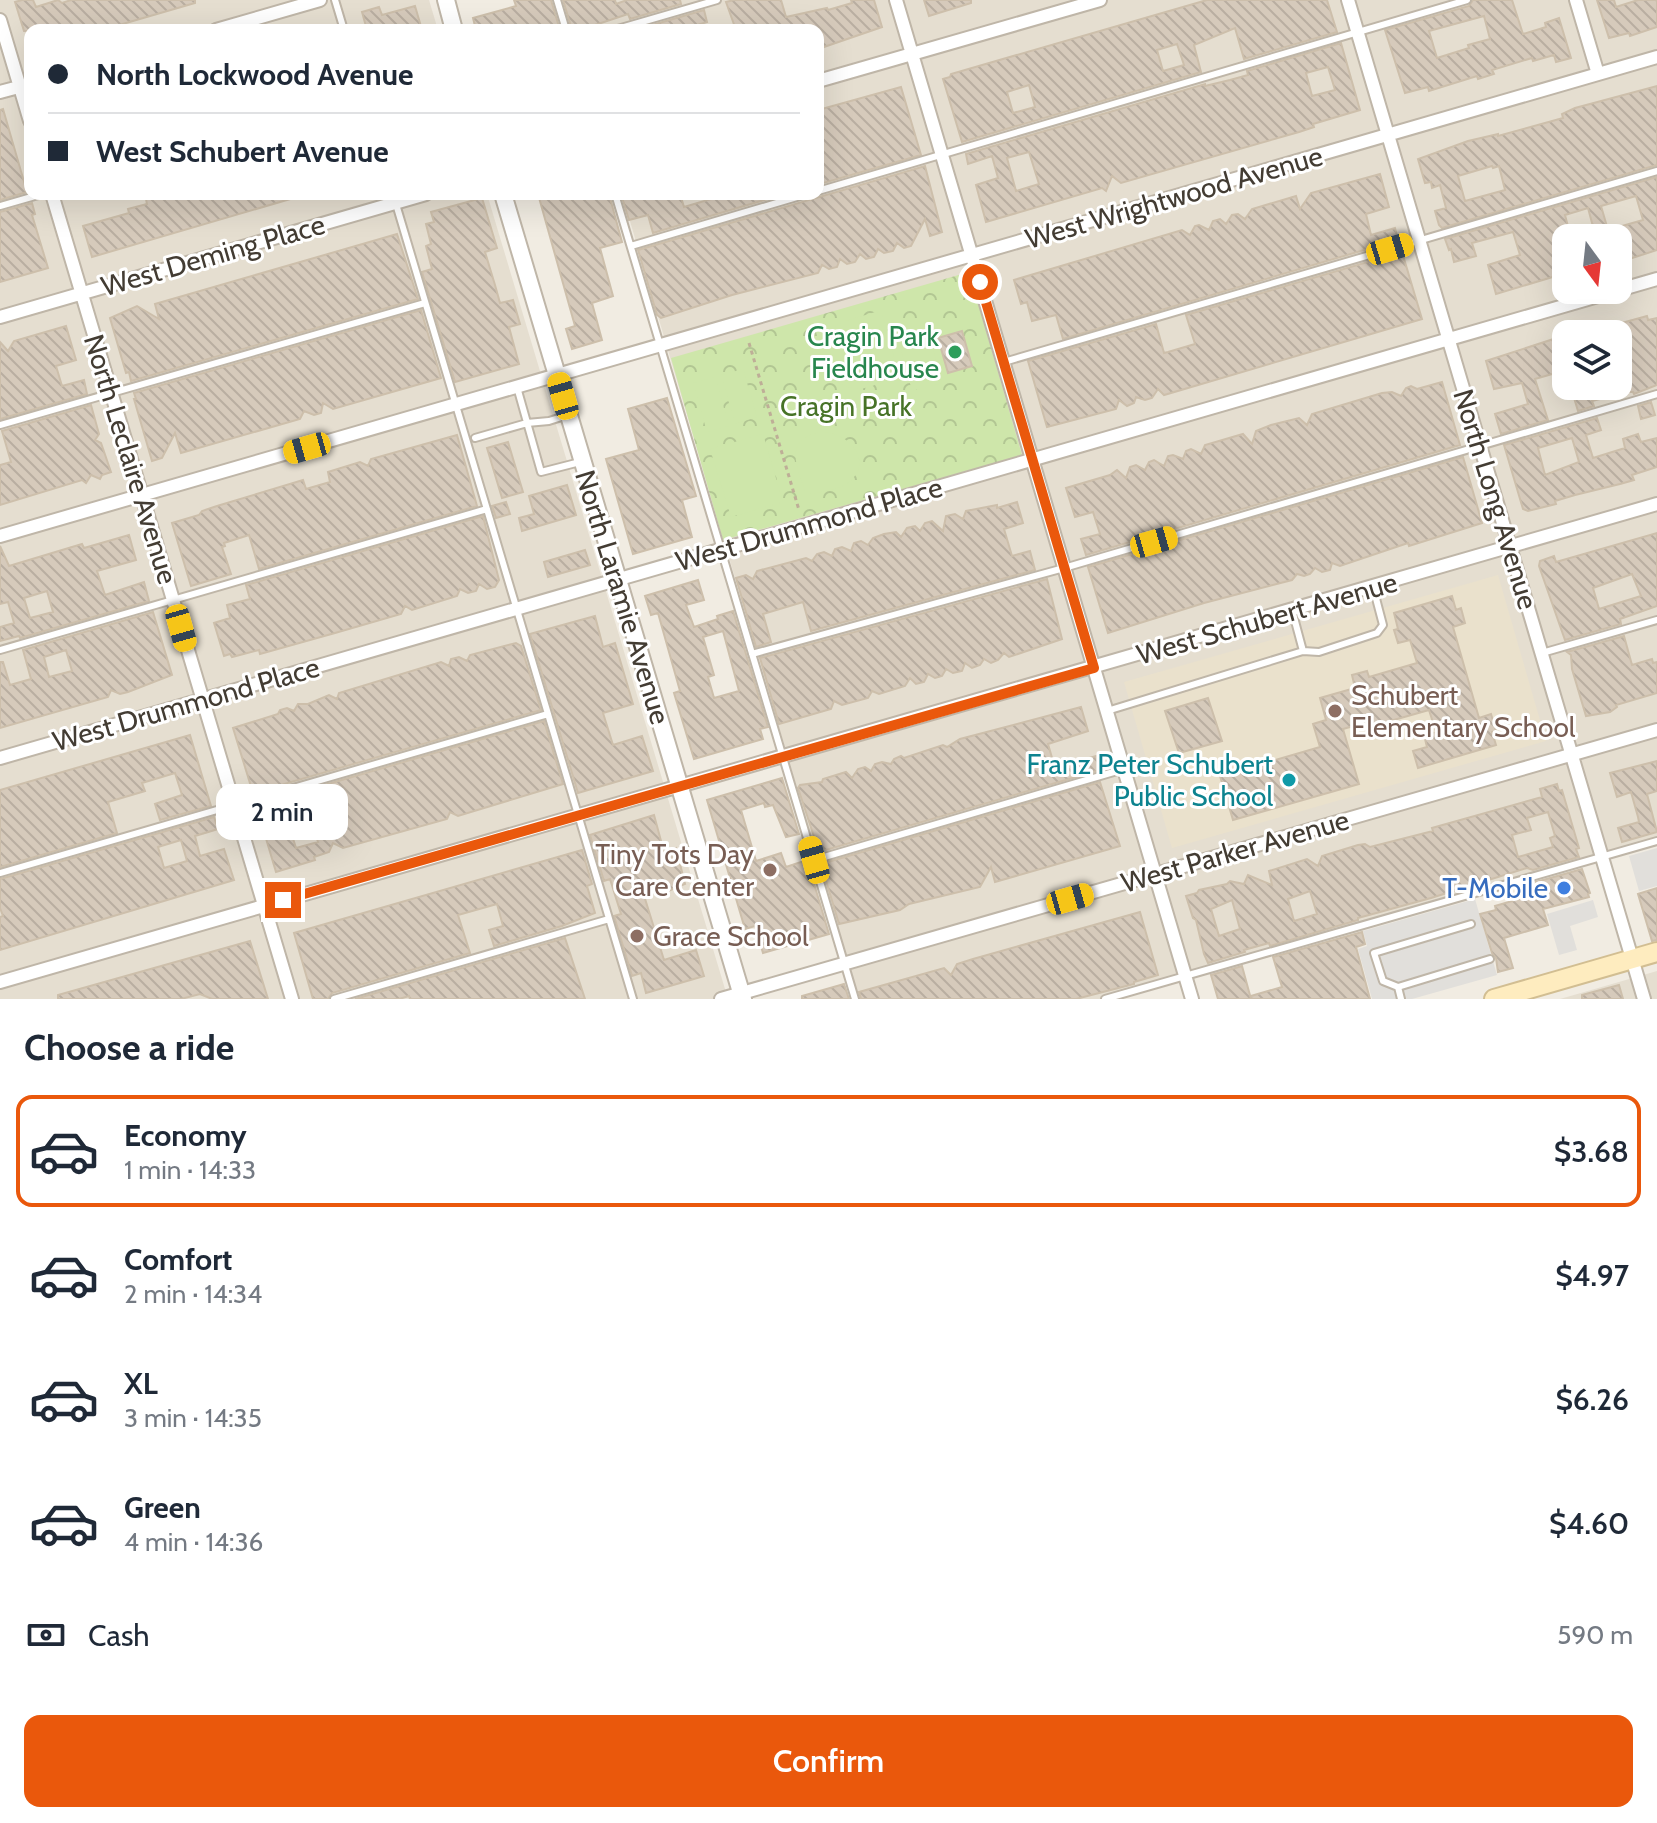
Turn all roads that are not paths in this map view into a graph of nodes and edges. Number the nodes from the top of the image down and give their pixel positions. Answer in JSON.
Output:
{"nodes":[{"id":1,"x":320,"y":0,"type":"edge"},
{"id":2,"x":335,"y":0,"type":"edge"},
{"id":3,"x":446,"y":0,"type":"edge"},
{"id":4,"x":557,"y":0,"type":"edge"},
{"id":5,"x":717,"y":0,"type":"edge"},
{"id":6,"x":896,"y":0,"type":"edge"},
{"id":7,"x":1100,"y":0,"type":"edge"},
{"id":8,"x":1348,"y":0,"type":"edge"},
{"id":9,"x":1464,"y":0,"type":"edge"},
{"id":10,"x":1576,"y":0,"type":"edge"},
{"id":11,"x":0,"y":20,"type":"edge"},
{"id":12,"x":237,"y":24,"type":"edge"},
{"id":13,"x":342,"y":24,"type":"edge"},
{"id":14,"x":452,"y":24,"type":"edge"},
{"id":15,"x":564,"y":24,"type":"edge"},
{"id":16,"x":635,"y":24,"type":"edge"},
{"id":17,"x":1358,"y":32,"type":"junction"},
{"id":18,"x":912,"y":54,"type":"junction"},
{"id":19,"x":1657,"y":57,"type":"edge"},
{"id":20,"x":1598,"y":74,"type":"junction"},
{"id":21,"x":824,"y":79,"type":"edge"},
{"id":22,"x":24,"y":82,"type":"edge"},
{"id":23,"x":24,"y":85,"type":"edge"},
{"id":24,"x":0,"y":92,"type":"edge"},
{"id":25,"x":1388,"y":135,"type":"junction"},
{"id":26,"x":942,"y":154,"type":"junction"},
{"id":27,"x":1657,"y":171,"type":"edge"},
{"id":28,"x":824,"y":189,"type":"edge"},
{"id":29,"x":24,"y":199,"type":"edge"},
{"id":30,"x":54,"y":200,"type":"edge"},
{"id":31,"x":387,"y":200,"type":"edge"},
{"id":32,"x":395,"y":200,"type":"edge"},
{"id":33,"x":505,"y":200,"type":"edge"},
{"id":34,"x":617,"y":200,"type":"edge"},
{"id":35,"x":787,"y":200,"type":"edge"},
{"id":36,"x":0,"y":206,"type":"edge"},
{"id":37,"x":1420,"y":240,"type":"junction"},
{"id":38,"x":631,"y":246,"type":"junction"},
{"id":39,"x":972,"y":256,"type":"junction"},
{"id":40,"x":1657,"y":279,"type":"edge"},
{"id":41,"x":81,"y":293,"type":"junction"},
{"id":42,"x":425,"y":303,"type":"junction"},
{"id":43,"x":0,"y":317,"type":"edge"},
{"id":44,"x":1449,"y":339,"type":"junction"},
{"id":45,"x":660,"y":346,"type":"junction"},
{"id":46,"x":1003,"y":362,"type":"junction"},
{"id":47,"x":557,"y":376,"type":"junction"},
{"id":48,"x":517,"y":387,"type":"junction"},
{"id":49,"x":111,"y":393,"type":"junction"},
{"id":50,"x":1657,"y":394,"type":"edge"},
{"id":51,"x":456,"y":405,"type":"junction"},
{"id":52,"x":568,"y":415,"type":"junction"},
{"id":53,"x":527,"y":423,"type":"junction"},
{"id":54,"x":0,"y":425,"type":"edge"},
{"id":55,"x":475,"y":438,"type":"dead end"},
{"id":56,"x":1481,"y":446,"type":"junction"},
{"id":57,"x":1032,"y":459,"type":"junction"},
{"id":58,"x":582,"y":461,"type":"junction"},
{"id":59,"x":142,"y":495,"type":"junction"},
{"id":60,"x":1657,"y":504,"type":"edge"},
{"id":61,"x":487,"y":509,"type":"junction"},
{"id":62,"x":0,"y":536,"type":"edge"},
{"id":63,"x":1510,"y":547,"type":"junction"},
{"id":64,"x":721,"y":549,"type":"junction"},
{"id":65,"x":1064,"y":568,"type":"junction"},
{"id":66,"x":617,"y":579,"type":"junction"},
{"id":67,"x":1373,"y":587,"type":"junction"},
{"id":68,"x":173,"y":600,"type":"junction"},
{"id":69,"x":516,"y":609,"type":"junction"},
{"id":70,"x":1292,"y":610,"type":"junction"},
{"id":71,"x":1657,"y":620,"type":"edge"},
{"id":72,"x":0,"y":650,"type":"edge"},
{"id":73,"x":1303,"y":651,"type":"junction"},
{"id":74,"x":1542,"y":653,"type":"junction"},
{"id":75,"x":752,"y":654,"type":"junction"},
{"id":76,"x":1094,"y":668,"type":"junction"},
{"id":77,"x":202,"y":699,"type":"junction"},
{"id":78,"x":1107,"y":711,"type":"junction"},
{"id":79,"x":548,"y":714,"type":"junction"},
{"id":80,"x":1657,"y":730,"type":"edge"},
{"id":81,"x":1572,"y":755,"type":"junction"},
{"id":82,"x":783,"y":757,"type":"junction"},
{"id":83,"x":0,"y":758,"type":"edge"},
{"id":84,"x":1124,"y":769,"type":"junction"},
{"id":85,"x":679,"y":786,"type":"junction"},
{"id":86,"x":234,"y":805,"type":"junction"},
{"id":87,"x":578,"y":815,"type":"junction"},
{"id":88,"x":1657,"y":841,"type":"edge"},
{"id":89,"x":1602,"y":857,"type":"junction"},
{"id":90,"x":814,"y":860,"type":"junction"},
{"id":91,"x":0,"y":873,"type":"edge"},
{"id":92,"x":1155,"y":874,"type":"junction"},
{"id":93,"x":264,"y":906,"type":"junction"},
{"id":94,"x":609,"y":919,"type":"junction"},
{"id":95,"x":1471,"y":924,"type":"dead end"},
{"id":96,"x":1657,"y":952,"type":"edge"},
{"id":97,"x":1490,"y":959,"type":"dead end"},
{"id":98,"x":1633,"y":959,"type":"junction"},
{"id":99,"x":845,"y":964,"type":"junction"},
{"id":100,"x":1186,"y":976,"type":"junction"},
{"id":101,"x":0,"y":982,"type":"edge"},
{"id":102,"x":1398,"y":987,"type":"junction"},
{"id":103,"x":742,"y":996,"type":"edge"},
{"id":104,"x":292,"y":999,"type":"edge"},
{"id":105,"x":334,"y":999,"type":"edge"},
{"id":106,"x":633,"y":999,"type":"edge"},
{"id":107,"x":721,"y":999,"type":"edge"},
{"id":108,"x":855,"y":999,"type":"edge"},
{"id":109,"x":1105,"y":999,"type":"edge"},
{"id":110,"x":1192,"y":999,"type":"edge"},
{"id":111,"x":1401,"y":999,"type":"edge"},
{"id":112,"x":1494,"y":999,"type":"edge"},
{"id":113,"x":1644,"y":999,"type":"edge"}],
"edges":[{"from":1,"to":12,"type":"street"},
{"from":2,"to":13,"type":"lane"},
{"from":3,"to":14,"type":"street"},
{"from":4,"to":15,"type":"lane"},
{"from":5,"to":16,"type":"lane"},
{"from":6,"to":18,"type":"street"},
{"from":7,"to":18,"type":"street"},
{"from":8,"to":17,"type":"street","name":"North Long Avenue"},
{"from":9,"to":17,"type":"lane"},
{"from":10,"to":20,"type":"street"},
{"from":11,"to":22,"type":"street"},
{"from":17,"to":25,"type":"street","name":"North Long Avenue"},
{"from":17,"to":26,"type":"lane"},
{"from":18,"to":21,"type":"street"},
{"from":18,"to":26,"type":"street"},
{"from":19,"to":20,"type":"street","name":"West Wrightwood Avenue"},
{"from":20,"to":25,"type":"street","name":"West Wrightwood Avenue"},
{"from":23,"to":24,"type":"street"},
{"from":25,"to":37,"type":"street","name":"North Long Avenue"},
{"from":25,"to":39,"type":"street","name":"West Wrightwood Avenue"},
{"from":26,"to":28,"type":"lane"},
{"from":26,"to":39,"type":"street"},
{"from":27,"to":37,"type":"lane"},
{"from":29,"to":36,"type":"lane"},
{"from":30,"to":41,"type":"street","name":"North Leclaire Avenue"},
{"from":31,"to":41,"type":"street","name":"West Deming Place"},
{"from":32,"to":42,"type":"lane"},
{"from":33,"to":47,"type":"street","name":"North Laramie Avenue"},
{"from":34,"to":38,"type":"lane"},
{"from":35,"to":38,"type":"lane"},
{"from":37,"to":44,"type":"street","name":"North Long Avenue"},
{"from":37,"to":46,"type":"lane"},
{"from":38,"to":45,"type":"lane"},
{"from":39,"to":45,"type":"street","name":"West Wrightwood Avenue"},
{"from":39,"to":46,"type":"street"},
{"from":40,"to":44,"type":"street","name":"West Drummond Place"},
{"from":41,"to":43,"type":"street","name":"West Deming Place"},
{"from":41,"to":49,"type":"street","name":"North Leclaire Avenue"},
{"from":42,"to":49,"type":"lane"},
{"from":42,"to":51,"type":"lane"},
{"from":44,"to":56,"type":"street","name":"North Long Avenue"},
{"from":44,"to":57,"type":"street","name":"West Drummond Place"},
{"from":45,"to":47,"type":"street","name":"West Wrightwood Avenue"},
{"from":45,"to":64,"type":"lane"},
{"from":46,"to":57,"type":"street"},
{"from":47,"to":48,"type":"street","name":"West Wrightwood Avenue"},
{"from":47,"to":52,"type":"street","name":"North Laramie Avenue"},
{"from":48,"to":51,"type":"street","name":"West Wrightwood Avenue"},
{"from":48,"to":53,"type":"lane"},
{"from":49,"to":54,"type":"lane"},
{"from":49,"to":59,"type":"street","name":"North Leclaire Avenue"},
{"from":50,"to":56,"type":"lane"},
{"from":51,"to":59,"type":"street","name":"West Wrightwood Avenue"},
{"from":51,"to":61,"type":"lane"},
{"from":52,"to":53,"type":"lane"},
{"from":52,"to":58,"type":"street","name":"North Laramie Avenue"},
{"from":53,"to":55,"type":"lane"},
{"from":53,"to":58,"type":"lane"},
{"from":56,"to":63,"type":"street","name":"North Long Avenue"},
{"from":56,"to":65,"type":"lane"},
{"from":57,"to":64,"type":"street","name":"West Drummond Place"},
{"from":57,"to":65,"type":"street"},
{"from":58,"to":66,"type":"street","name":"North Laramie Avenue"},
{"from":59,"to":62,"type":"street","name":"West Wrightwood Avenue"},
{"from":59,"to":68,"type":"street","name":"North Leclaire Avenue"},
{"from":60,"to":63,"type":"street","name":"West Schubert Avenue"},
{"from":61,"to":68,"type":"lane"},
{"from":61,"to":69,"type":"lane"},
{"from":63,"to":67,"type":"street","name":"West Schubert Avenue"},
{"from":63,"to":74,"type":"street","name":"North Long Avenue"},
{"from":64,"to":66,"type":"street","name":"West Drummond Place"},
{"from":64,"to":75,"type":"lane"},
{"from":65,"to":75,"type":"lane"},
{"from":65,"to":76,"type":"street"},
{"from":66,"to":69,"type":"street","name":"West Drummond Place"},
{"from":66,"to":85,"type":"street","name":"North Laramie Avenue"},
{"from":67,"to":70,"type":"street","name":"West Schubert Avenue"},
{"from":67,"to":73,"type":"lane"},
{"from":68,"to":72,"type":"lane"},
{"from":68,"to":77,"type":"street","name":"North Leclaire Avenue"},
{"from":69,"to":77,"type":"street","name":"West Drummond Place"},
{"from":69,"to":79,"type":"lane"},
{"from":70,"to":73,"type":"lane"},
{"from":70,"to":76,"type":"street","name":"West Schubert Avenue"},
{"from":71,"to":74,"type":"lane"},
{"from":73,"to":78,"type":"lane"},
{"from":74,"to":81,"type":"street","name":"North Long Avenue"},
{"from":75,"to":82,"type":"lane"},
{"from":76,"to":78,"type":"street"},
{"from":76,"to":82,"type":"street","name":"West Schubert Avenue"},
{"from":77,"to":83,"type":"street","name":"West Drummond Place"},
{"from":77,"to":86,"type":"street","name":"North Leclaire Avenue"},
{"from":78,"to":84,"type":"street"},
{"from":79,"to":86,"type":"lane"},
{"from":79,"to":87,"type":"lane"},
{"from":80,"to":81,"type":"street","name":"West Parker Avenue"},
{"from":81,"to":89,"type":"street","name":"North Long Avenue"},
{"from":81,"to":92,"type":"street","name":"West Parker Avenue"},
{"from":82,"to":85,"type":"street","name":"West Schubert Avenue"},
{"from":82,"to":90,"type":"lane"},
{"from":84,"to":90,"type":"lane"},
{"from":84,"to":92,"type":"street"},
{"from":85,"to":87,"type":"street","name":"West Schubert Avenue"},
{"from":85,"to":103,"type":"street","name":"North Laramie Avenue"},
{"from":86,"to":91,"type":"lane"},
{"from":86,"to":93,"type":"street","name":"North Leclaire Avenue"},
{"from":87,"to":93,"type":"street","name":"West Schubert Avenue"},
{"from":87,"to":94,"type":"lane"},
{"from":88,"to":89,"type":"lane"},
{"from":89,"to":98,"type":"street","name":"North Long Avenue"},
{"from":89,"to":100,"type":"lane"},
{"from":90,"to":99,"type":"lane"},
{"from":92,"to":99,"type":"street","name":"West Parker Avenue"},
{"from":92,"to":100,"type":"street"},
{"from":93,"to":101,"type":"street","name":"West Schubert Avenue"},
{"from":93,"to":104,"type":"street","name":"North Leclaire Avenue"},
{"from":94,"to":105,"type":"lane"},
{"from":94,"to":106,"type":"lane"},
{"from":95,"to":102,"type":"lane"},
{"from":96,"to":98,"type":"main road"},
{"from":97,"to":102,"type":"lane"},
{"from":98,"to":112,"type":"main road"},
{"from":98,"to":113,"type":"street","name":"North Long Avenue"},
{"from":99,"to":103,"type":"street","name":"West Parker Avenue"},
{"from":99,"to":108,"type":"lane"},
{"from":100,"to":109,"type":"lane"},
{"from":100,"to":110,"type":"street"},
{"from":102,"to":111,"type":"lane"},
{"from":103,"to":107,"type":"street","name":"West Parker Avenue"}]}
